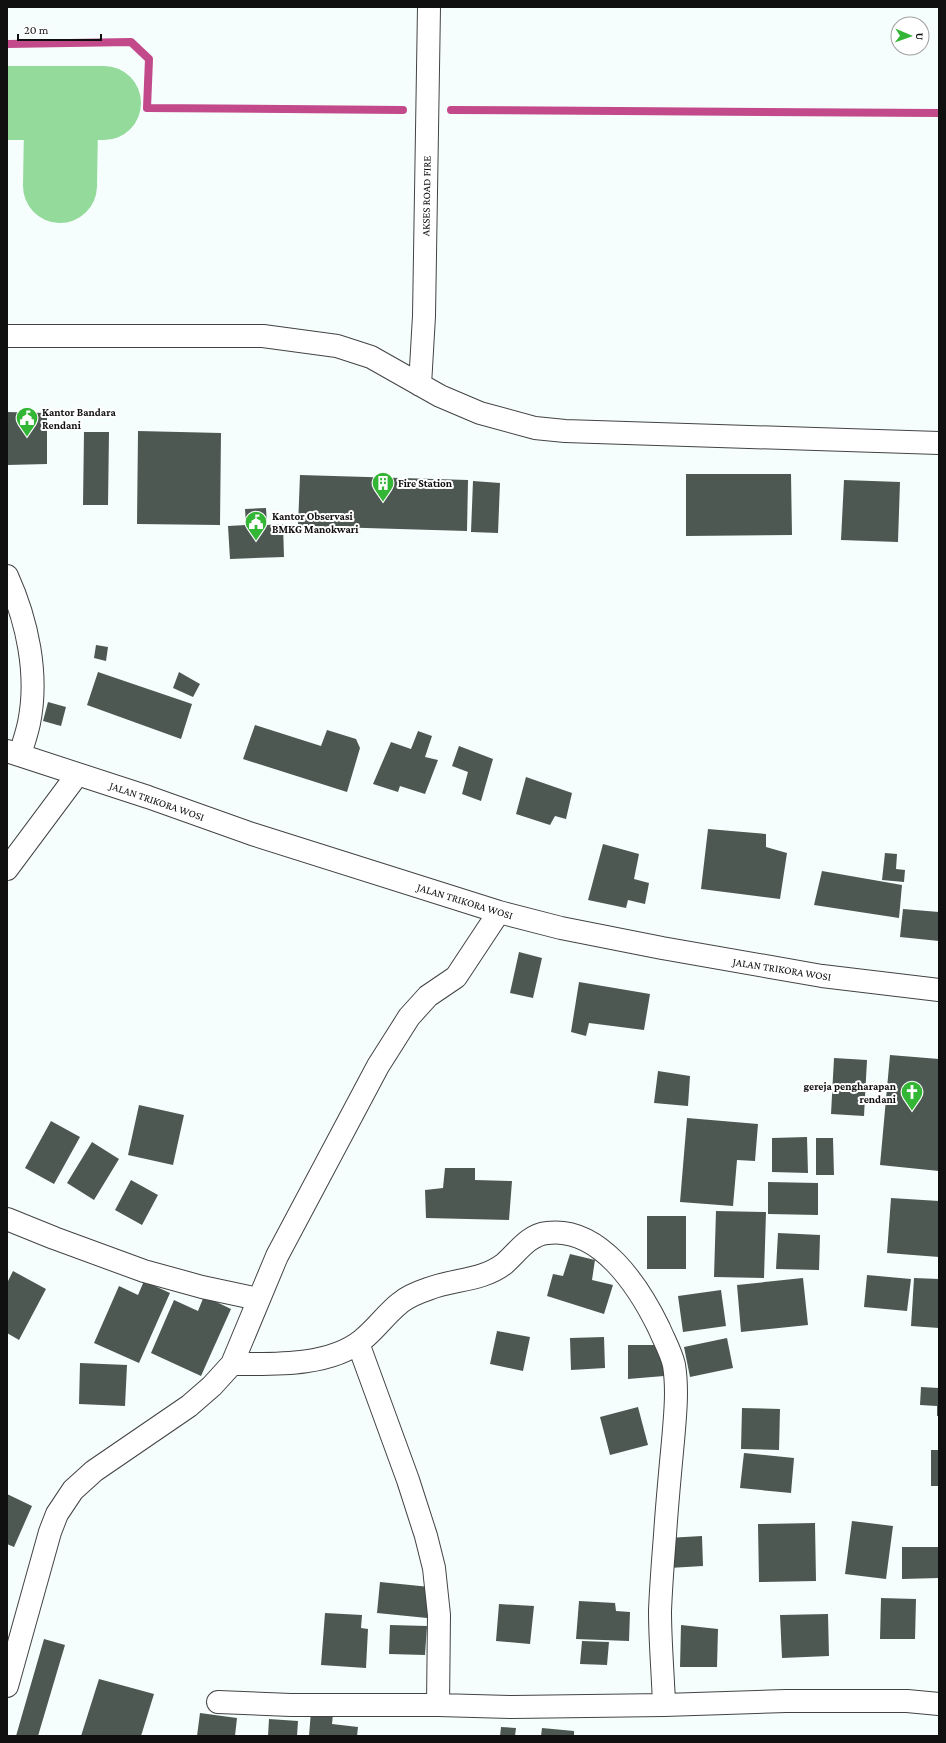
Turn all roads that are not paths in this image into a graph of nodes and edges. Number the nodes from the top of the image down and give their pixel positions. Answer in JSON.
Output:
{"nodes":[{"id":1,"x":429,"y":7,"type":"edge"},
{"id":2,"x":7,"y":336,"type":"edge"},
{"id":3,"x":420,"y":385,"type":"junction"},
{"id":4,"x":939,"y":443,"type":"edge"},
{"id":5,"x":7,"y":576,"type":"edge"},
{"id":6,"x":13,"y":753,"type":"edge"},
{"id":7,"x":77,"y":775,"type":"junction"},
{"id":8,"x":7,"y":870,"type":"edge"},
{"id":9,"x":499,"y":912,"type":"junction"},
{"id":10,"x":939,"y":990,"type":"edge"},
{"id":11,"x":7,"y":1219,"type":"edge"},
{"id":12,"x":258,"y":1299,"type":"junction"},
{"id":13,"x":358,"y":1343,"type":"junction"},
{"id":14,"x":232,"y":1364,"type":"junction"},
{"id":15,"x":7,"y":1686,"type":"edge"},
{"id":16,"x":218,"y":1702,"type":"dead end"},
{"id":17,"x":438,"y":1704,"type":"junction"},
{"id":18,"x":939,"y":1704,"type":"edge"},
{"id":19,"x":664,"y":1705,"type":"junction"}],
"edges":[{"from":1,"to":3,"type":"street","name":"AKSES ROAD FIRE"},
{"from":2,"to":3,"type":"street"},
{"from":3,"to":4,"type":"street"},
{"from":5,"to":6,"type":"street"},
{"from":6,"to":7,"type":"street","name":"JALAN TRIKORA WOSI"},
{"from":7,"to":8,"type":"street"},
{"from":7,"to":9,"type":"street","name":"JALAN TRIKORA WOSI"},
{"from":9,"to":10,"type":"street","name":"JALAN TRIKORA WOSI"},
{"from":9,"to":12,"type":"street"},
{"from":11,"to":12,"type":"street"},
{"from":12,"to":14,"type":"street"},
{"from":13,"to":14,"type":"street"},
{"from":13,"to":17,"type":"street"},
{"from":13,"to":19,"type":"street"},
{"from":14,"to":15,"type":"street"},
{"from":16,"to":17,"type":"street"},
{"from":17,"to":19,"type":"street"},
{"from":18,"to":19,"type":"street"}]}
